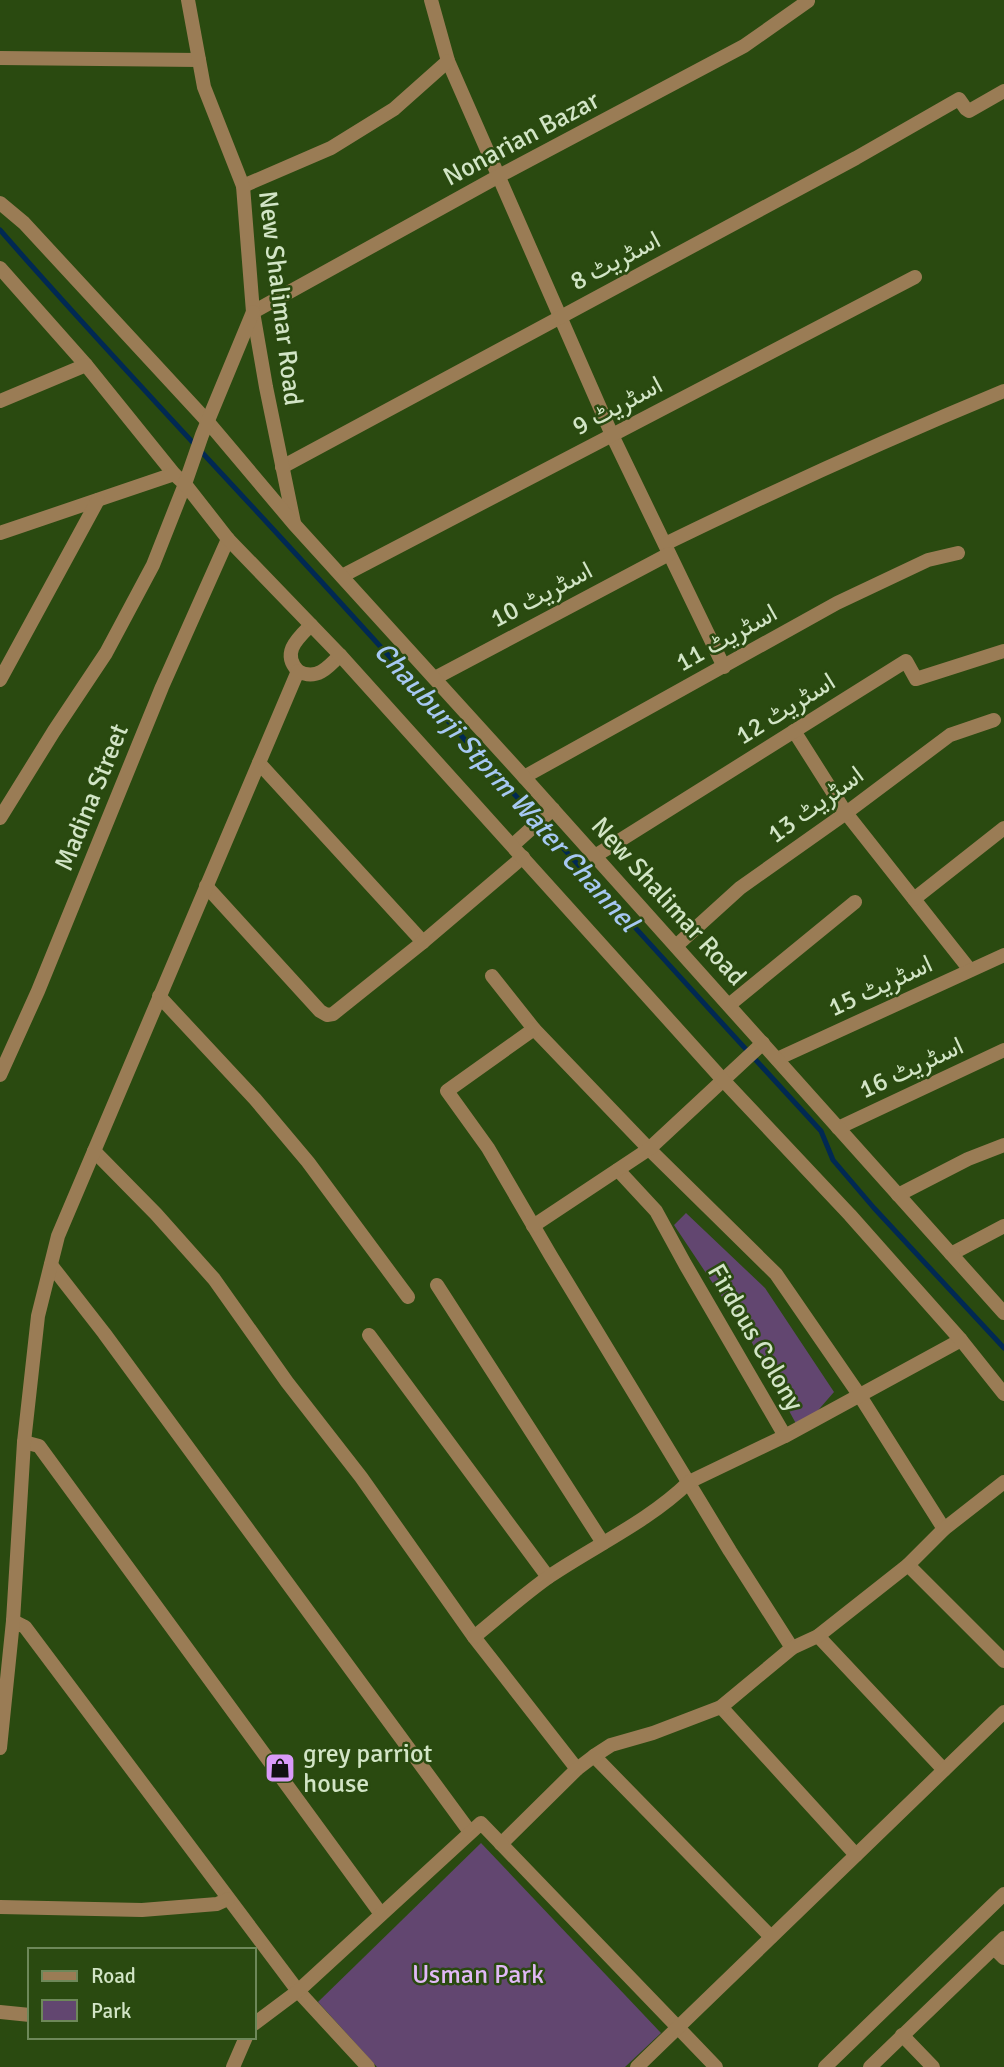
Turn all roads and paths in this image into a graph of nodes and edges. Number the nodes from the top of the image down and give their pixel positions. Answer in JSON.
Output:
{"nodes":[{"id":1,"x":188,"y":0,"type":"edge"},
{"id":2,"x":431,"y":0,"type":"edge"},
{"id":3,"x":808,"y":1,"type":"edge"},
{"id":4,"x":0,"y":58,"type":"edge"},
{"id":5,"x":199,"y":60,"type":"junction"},
{"id":6,"x":448,"y":61,"type":"junction"},
{"id":7,"x":1004,"y":91,"type":"edge"},
{"id":8,"x":499,"y":176,"type":"junction"},
{"id":9,"x":243,"y":186,"type":"junction"},
{"id":10,"x":0,"y":203,"type":"edge"},
{"id":11,"x":0,"y":268,"type":"edge"},
{"id":12,"x":915,"y":277,"type":"dead end"},
{"id":13,"x":253,"y":312,"type":"junction"},
{"id":14,"x":561,"y":317,"type":"junction"},
{"id":15,"x":86,"y":365,"type":"junction"},
{"id":16,"x":1004,"y":391,"type":"edge"},
{"id":17,"x":0,"y":401,"type":"edge"},
{"id":18,"x":205,"y":429,"type":"junction"},
{"id":19,"x":612,"y":435,"type":"junction"},
{"id":20,"x":282,"y":467,"type":"junction"},
{"id":21,"x":182,"y":477,"type":"junction"},
{"id":22,"x":98,"y":500,"type":"junction"},
{"id":23,"x":294,"y":524,"type":"junction"},
{"id":24,"x":0,"y":533,"type":"edge"},
{"id":25,"x":228,"y":539,"type":"junction"},
{"id":26,"x":667,"y":549,"type":"junction"},
{"id":27,"x":958,"y":553,"type":"dead end"},
{"id":28,"x":342,"y":576,"type":"junction"},
{"id":29,"x":311,"y":625,"type":"junction"},
{"id":30,"x":1004,"y":651,"type":"edge"},
{"id":31,"x":340,"y":655,"type":"junction"},
{"id":32,"x":724,"y":667,"type":"junction"},
{"id":33,"x":298,"y":671,"type":"junction"},
{"id":34,"x":435,"y":678,"type":"junction"},
{"id":35,"x":0,"y":680,"type":"edge"},
{"id":36,"x":994,"y":720,"type":"dead end"},
{"id":37,"x":794,"y":731,"type":"junction"},
{"id":38,"x":260,"y":763,"type":"junction"},
{"id":39,"x":524,"y":777,"type":"junction"},
{"id":40,"x":549,"y":812,"type":"junction"},
{"id":41,"x":846,"y":813,"type":"junction"},
{"id":42,"x":0,"y":818,"type":"edge"},
{"id":43,"x":1004,"y":828,"type":"edge"},
{"id":44,"x":517,"y":841,"type":"junction"},
{"id":45,"x":595,"y":856,"type":"junction"},
{"id":46,"x":523,"y":857,"type":"junction"},
{"id":47,"x":206,"y":886,"type":"junction"},
{"id":48,"x":914,"y":899,"type":"junction"},
{"id":49,"x":855,"y":902,"type":"dead end"},
{"id":50,"x":423,"y":942,"type":"junction"},
{"id":51,"x":676,"y":946,"type":"junction"},
{"id":52,"x":1004,"y":955,"type":"edge"},
{"id":53,"x":971,"y":970,"type":"junction"},
{"id":54,"x":492,"y":976,"type":"dead end"},
{"id":55,"x":159,"y":996,"type":"junction"},
{"id":56,"x":729,"y":1005,"type":"junction"},
{"id":57,"x":534,"y":1029,"type":"junction"},
{"id":58,"x":758,"y":1047,"type":"junction"},
{"id":59,"x":1004,"y":1049,"type":"edge"},
{"id":60,"x":777,"y":1059,"type":"junction"},
{"id":61,"x":0,"y":1075,"type":"edge"},
{"id":62,"x":728,"y":1076,"type":"junction"},
{"id":63,"x":838,"y":1128,"type":"junction"},
{"id":64,"x":1004,"y":1144,"type":"edge"},
{"id":65,"x":649,"y":1149,"type":"junction"},
{"id":66,"x":94,"y":1151,"type":"junction"},
{"id":67,"x":618,"y":1170,"type":"junction"},
{"id":68,"x":898,"y":1195,"type":"junction"},
{"id":69,"x":533,"y":1226,"type":"junction"},
{"id":70,"x":1004,"y":1226,"type":"edge"},
{"id":71,"x":951,"y":1254,"type":"junction"},
{"id":72,"x":51,"y":1265,"type":"junction"},
{"id":73,"x":437,"y":1285,"type":"dead end"},
{"id":74,"x":408,"y":1297,"type":"dead end"},
{"id":75,"x":1004,"y":1313,"type":"edge"},
{"id":76,"x":369,"y":1335,"type":"dead end"},
{"id":77,"x":961,"y":1340,"type":"junction"},
{"id":78,"x":1004,"y":1394,"type":"edge"},
{"id":79,"x":860,"y":1396,"type":"junction"},
{"id":80,"x":785,"y":1436,"type":"junction"},
{"id":81,"x":24,"y":1442,"type":"junction"},
{"id":82,"x":688,"y":1482,"type":"junction"},
{"id":83,"x":1004,"y":1482,"type":"edge"},
{"id":84,"x":944,"y":1529,"type":"junction"},
{"id":85,"x":603,"y":1543,"type":"junction"},
{"id":86,"x":908,"y":1565,"type":"junction"},
{"id":87,"x":548,"y":1577,"type":"junction"},
{"id":88,"x":13,"y":1620,"type":"junction"},
{"id":89,"x":818,"y":1636,"type":"junction"},
{"id":90,"x":474,"y":1637,"type":"junction"},
{"id":91,"x":792,"y":1648,"type":"junction"},
{"id":92,"x":1004,"y":1661,"type":"edge"},
{"id":93,"x":721,"y":1707,"type":"junction"},
{"id":94,"x":1004,"y":1712,"type":"edge"},
{"id":95,"x":0,"y":1748,"type":"edge"},
{"id":96,"x":594,"y":1756,"type":"junction"},
{"id":97,"x":577,"y":1769,"type":"junction"},
{"id":98,"x":944,"y":1770,"type":"junction"},
{"id":99,"x":470,"y":1832,"type":"junction"},
{"id":100,"x":501,"y":1844,"type":"junction"},
{"id":101,"x":856,"y":1855,"type":"junction"},
{"id":102,"x":1004,"y":1894,"type":"edge"},
{"id":103,"x":228,"y":1899,"type":"junction"},
{"id":104,"x":0,"y":1907,"type":"edge"},
{"id":105,"x":381,"y":1914,"type":"junction"},
{"id":106,"x":771,"y":1937,"type":"junction"},
{"id":107,"x":1001,"y":1948,"type":"edge"},
{"id":108,"x":298,"y":1991,"type":"junction"},
{"id":109,"x":0,"y":2012,"type":"edge"},
{"id":110,"x":28,"y":2015,"type":"edge"},
{"id":111,"x":256,"y":2022,"type":"edge"},
{"id":112,"x":678,"y":2027,"type":"junction"},
{"id":113,"x":902,"y":2035,"type":"junction"},
{"id":114,"x":244,"y":2039,"type":"edge"},
{"id":115,"x":233,"y":2067,"type":"edge"},
{"id":116,"x":368,"y":2067,"type":"edge"},
{"id":117,"x":637,"y":2067,"type":"edge"},
{"id":118,"x":716,"y":2067,"type":"edge"},
{"id":119,"x":825,"y":2067,"type":"edge"},
{"id":120,"x":870,"y":2067,"type":"edge"},
{"id":121,"x":933,"y":2067,"type":"edge"}],
"edges":[{"from":1,"to":5,"type":"street","name":"New Shalimar Road"},
{"from":2,"to":6,"type":"street"},
{"from":3,"to":8,"type":"street","name":"Nonarian Bazar"},
{"from":4,"to":5,"type":"street"},
{"from":5,"to":9,"type":"street","name":"New Shalimar Road"},
{"from":6,"to":8,"type":"street"},
{"from":6,"to":9,"type":"street"},
{"from":7,"to":14,"type":"street","name":"اسٹریٹ 8"},
{"from":8,"to":13,"type":"street","name":"Nonarian Bazar"},
{"from":8,"to":14,"type":"street"},
{"from":9,"to":13,"type":"street","name":"New Shalimar Road"},
{"from":10,"to":18,"type":"street","name":"New Shalimar Road"},
{"from":11,"to":15,"type":"street"},
{"from":12,"to":19,"type":"street","name":"اسٹریٹ 9"},
{"from":13,"to":18,"type":"street"},
{"from":13,"to":20,"type":"street","name":"New Shalimar Road"},
{"from":14,"to":19,"type":"street"},
{"from":14,"to":20,"type":"street","name":"اسٹریٹ 8"},
{"from":15,"to":17,"type":"street"},
{"from":15,"to":21,"type":"street"},
{"from":16,"to":26,"type":"street","name":"اسٹریٹ 10"},
{"from":18,"to":21,"type":"street"},
{"from":18,"to":23,"type":"street","name":"New Shalimar Road"},
{"from":19,"to":26,"type":"street"},
{"from":19,"to":28,"type":"street","name":"اسٹریٹ 9"},
{"from":20,"to":23,"type":"street","name":"New Shalimar Road"},
{"from":21,"to":22,"type":"street"},
{"from":21,"to":25,"type":"street"},
{"from":21,"to":42,"type":"street"},
{"from":22,"to":24,"type":"street"},
{"from":22,"to":35,"type":"street"},
{"from":23,"to":28,"type":"street","name":"New Shalimar Road"},
{"from":25,"to":29,"type":"street"},
{"from":25,"to":61,"type":"street","name":"Madina Street"},
{"from":26,"to":32,"type":"street"},
{"from":26,"to":34,"type":"street","name":"اسٹریٹ 10"},
{"from":27,"to":32,"type":"street","name":"اسٹریٹ 11"},
{"from":28,"to":34,"type":"street","name":"New Shalimar Road"},
{"from":29,"to":31,"type":"street"},
{"from":29,"to":33,"type":"street"},
{"from":30,"to":37,"type":"street","name":"اسٹریٹ 12"},
{"from":31,"to":33,"type":"street"},
{"from":31,"to":44,"type":"street"},
{"from":32,"to":39,"type":"street","name":"اسٹریٹ 11"},
{"from":33,"to":38,"type":"street"},
{"from":34,"to":39,"type":"street","name":"New Shalimar Road"},
{"from":36,"to":41,"type":"street","name":"اسٹریٹ 13"},
{"from":37,"to":41,"type":"street"},
{"from":37,"to":45,"type":"street","name":"اسٹریٹ 12"},
{"from":38,"to":47,"type":"street"},
{"from":38,"to":50,"type":"street"},
{"from":39,"to":40,"type":"street","name":"New Shalimar Road"},
{"from":40,"to":44,"type":"street"},
{"from":40,"to":45,"type":"street","name":"New Shalimar Road"},
{"from":41,"to":48,"type":"street"},
{"from":41,"to":51,"type":"street","name":"اسٹریٹ 13"},
{"from":43,"to":48,"type":"street"},
{"from":44,"to":46,"type":"street"},
{"from":45,"to":51,"type":"street","name":"New Shalimar Road"},
{"from":46,"to":50,"type":"street"},
{"from":46,"to":62,"type":"street"},
{"from":47,"to":50,"type":"street"},
{"from":47,"to":55,"type":"street"},
{"from":48,"to":53,"type":"street"},
{"from":49,"to":56,"type":"street"},
{"from":51,"to":56,"type":"street","name":"New Shalimar Road"},
{"from":52,"to":53,"type":"street","name":"اسٹریٹ 15"},
{"from":53,"to":60,"type":"street","name":"اسٹریٹ 15"},
{"from":54,"to":57,"type":"street"},
{"from":55,"to":66,"type":"street"},
{"from":55,"to":74,"type":"street"},
{"from":56,"to":58,"type":"street","name":"New Shalimar Road"},
{"from":57,"to":65,"type":"street"},
{"from":57,"to":69,"type":"street"},
{"from":58,"to":60,"type":"street","name":"New Shalimar Road"},
{"from":58,"to":62,"type":"street"},
{"from":59,"to":63,"type":"street","name":"اسٹریٹ 16"},
{"from":60,"to":63,"type":"street","name":"New Shalimar Road"},
{"from":62,"to":65,"type":"street"},
{"from":62,"to":77,"type":"street"},
{"from":63,"to":68,"type":"street","name":"New Shalimar Road"},
{"from":64,"to":68,"type":"street"},
{"from":65,"to":67,"type":"street"},
{"from":65,"to":79,"type":"street"},
{"from":66,"to":72,"type":"street"},
{"from":66,"to":90,"type":"street"},
{"from":67,"to":69,"type":"street"},
{"from":67,"to":80,"type":"street","name":"Firdous Colony"},
{"from":68,"to":71,"type":"street","name":"New Shalimar Road"},
{"from":69,"to":82,"type":"street"},
{"from":70,"to":71,"type":"street"},
{"from":71,"to":75,"type":"street","name":"New Shalimar Road"},
{"from":72,"to":81,"type":"street"},
{"from":72,"to":99,"type":"street"},
{"from":73,"to":85,"type":"street"},
{"from":76,"to":87,"type":"street"},
{"from":77,"to":78,"type":"street"},
{"from":77,"to":79,"type":"street","name":"Firdous Colony"},
{"from":79,"to":80,"type":"street","name":"Firdous Colony"},
{"from":79,"to":84,"type":"street"},
{"from":80,"to":82,"type":"street"},
{"from":81,"to":88,"type":"street"},
{"from":81,"to":105,"type":"street"},
{"from":82,"to":85,"type":"street"},
{"from":82,"to":91,"type":"street"},
{"from":83,"to":84,"type":"street"},
{"from":84,"to":86,"type":"street"},
{"from":85,"to":87,"type":"street"},
{"from":86,"to":89,"type":"street"},
{"from":86,"to":92,"type":"street"},
{"from":87,"to":90,"type":"street"},
{"from":88,"to":95,"type":"street"},
{"from":88,"to":103,"type":"street"},
{"from":89,"to":91,"type":"street"},
{"from":89,"to":98,"type":"street"},
{"from":90,"to":97,"type":"street"},
{"from":91,"to":93,"type":"street"},
{"from":93,"to":96,"type":"street"},
{"from":93,"to":101,"type":"street"},
{"from":94,"to":98,"type":"street"},
{"from":96,"to":97,"type":"street"},
{"from":96,"to":106,"type":"street"},
{"from":97,"to":100,"type":"street"},
{"from":98,"to":101,"type":"street"},
{"from":99,"to":100,"type":"street"},
{"from":99,"to":105,"type":"street"},
{"from":100,"to":112,"type":"street"},
{"from":101,"to":106,"type":"street"},
{"from":102,"to":119,"type":"street"},
{"from":103,"to":104,"type":"street"},
{"from":103,"to":108,"type":"street"},
{"from":105,"to":108,"type":"street"},
{"from":106,"to":112,"type":"street"},
{"from":107,"to":113,"type":"street"},
{"from":108,"to":111,"type":"street"},
{"from":108,"to":116,"type":"street"},
{"from":109,"to":110,"type":"street"},
{"from":112,"to":117,"type":"street"},
{"from":112,"to":118,"type":"street"},
{"from":113,"to":120,"type":"street"},
{"from":113,"to":121,"type":"street"},
{"from":114,"to":115,"type":"street"}]}
